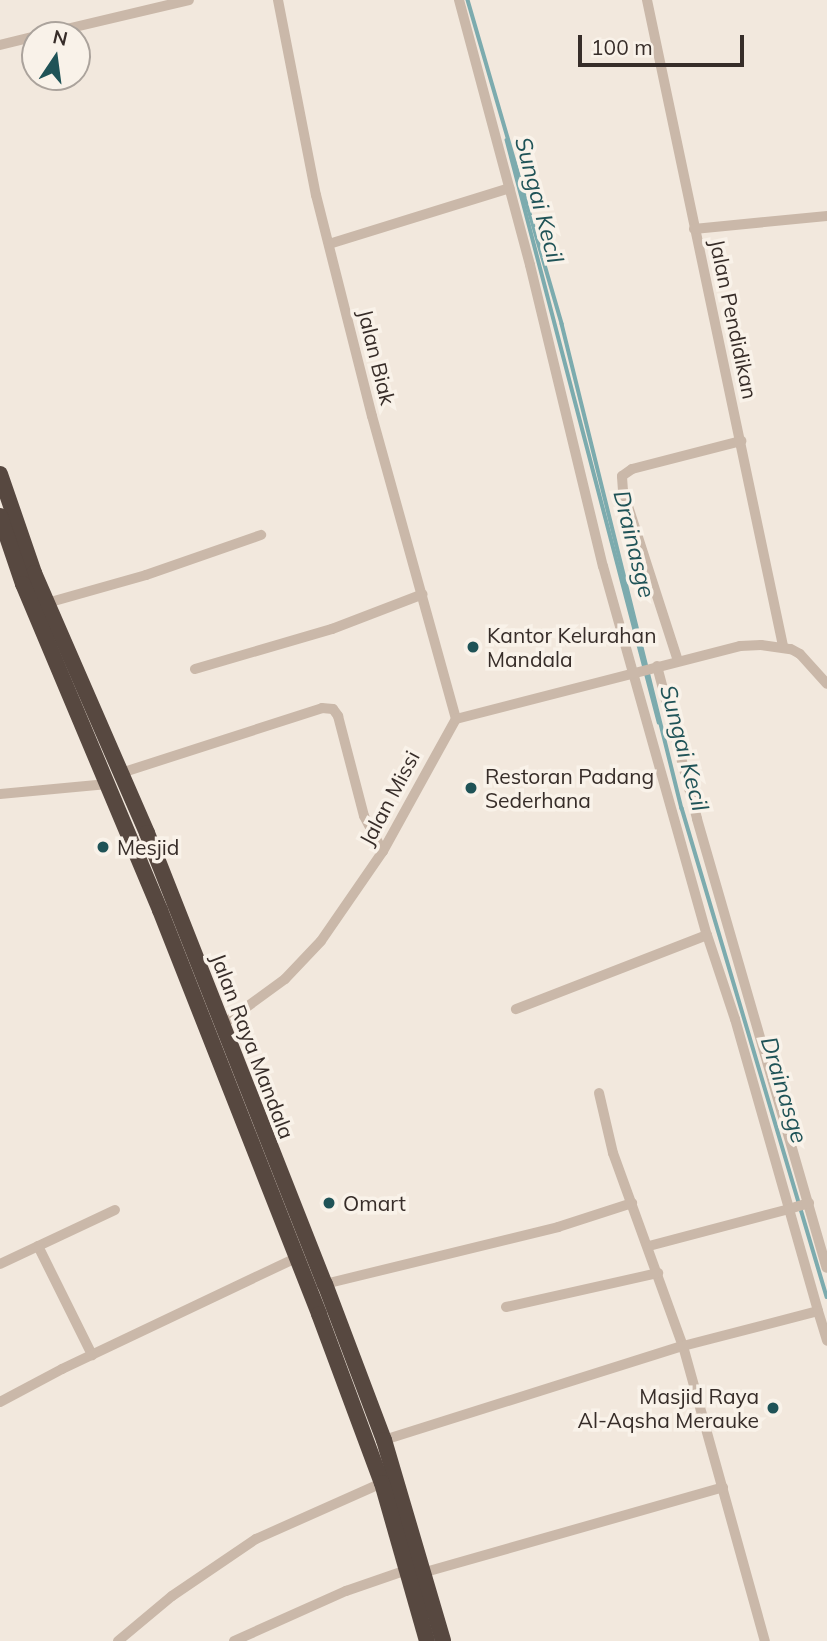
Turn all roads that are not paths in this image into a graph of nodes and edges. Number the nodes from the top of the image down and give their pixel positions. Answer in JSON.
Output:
{"nodes":[{"id":1,"x":189,"y":0,"type":"edge"},
{"id":2,"x":278,"y":0,"type":"edge"},
{"id":3,"x":459,"y":0,"type":"edge"},
{"id":4,"x":647,"y":0,"type":"edge"},
{"id":5,"x":91,"y":23,"type":"edge"},
{"id":6,"x":21,"y":40,"type":"edge"},
{"id":7,"x":0,"y":45,"type":"edge"},
{"id":8,"x":510,"y":188,"type":"junction"},
{"id":9,"x":827,"y":216,"type":"edge"},
{"id":10,"x":694,"y":229,"type":"junction"},
{"id":11,"x":329,"y":244,"type":"junction"},
{"id":12,"x":741,"y":441,"type":"junction"},
{"id":13,"x":0,"y":474,"type":"edge"},
{"id":14,"x":0,"y":516,"type":"edge"},
{"id":15,"x":261,"y":535,"type":"dead end"},
{"id":16,"x":423,"y":594,"type":"junction"},
{"id":17,"x":47,"y":603,"type":"junction"},
{"id":18,"x":783,"y":646,"type":"junction"},
{"id":19,"x":678,"y":661,"type":"junction"},
{"id":20,"x":653,"y":667,"type":"junction"},
{"id":21,"x":195,"y":669,"type":"dead end"},
{"id":22,"x":635,"y":671,"type":"junction"},
{"id":23,"x":827,"y":684,"type":"edge"},
{"id":24,"x":456,"y":719,"type":"junction"},
{"id":25,"x":115,"y":778,"type":"junction"},
{"id":26,"x":0,"y":794,"type":"edge"},
{"id":27,"x":383,"y":851,"type":"junction"},
{"id":28,"x":707,"y":935,"type":"junction"},
{"id":29,"x":516,"y":1009,"type":"dead end"},
{"id":30,"x":222,"y":1024,"type":"junction"},
{"id":31,"x":599,"y":1093,"type":"dead end"},
{"id":32,"x":632,"y":1203,"type":"junction"},
{"id":33,"x":799,"y":1206,"type":"junction"},
{"id":34,"x":115,"y":1210,"type":"dead end"},
{"id":35,"x":38,"y":1246,"type":"junction"},
{"id":36,"x":649,"y":1246,"type":"junction"},
{"id":37,"x":296,"y":1258,"type":"junction"},
{"id":38,"x":0,"y":1265,"type":"edge"},
{"id":39,"x":827,"y":1268,"type":"edge"},
{"id":40,"x":658,"y":1273,"type":"junction"},
{"id":41,"x":325,"y":1284,"type":"junction"},
{"id":42,"x":506,"y":1307,"type":"dead end"},
{"id":43,"x":818,"y":1311,"type":"junction"},
{"id":44,"x":327,"y":1312,"type":"junction"},
{"id":45,"x":827,"y":1341,"type":"edge"},
{"id":46,"x":683,"y":1346,"type":"junction"},
{"id":47,"x":92,"y":1354,"type":"junction"},
{"id":48,"x":0,"y":1402,"type":"edge"},
{"id":49,"x":384,"y":1440,"type":"junction"},
{"id":50,"x":382,"y":1483,"type":"junction"},
{"id":51,"x":723,"y":1488,"type":"junction"},
{"id":52,"x":414,"y":1572,"type":"junction"},
{"id":53,"x":118,"y":1641,"type":"edge"},
{"id":54,"x":234,"y":1641,"type":"edge"},
{"id":55,"x":427,"y":1641,"type":"edge"},
{"id":56,"x":443,"y":1641,"type":"edge"},
{"id":57,"x":765,"y":1641,"type":"edge"}],
"edges":[{"from":1,"to":5,"type":"street"},
{"from":2,"to":11,"type":"street","name":"Jalan Biak"},
{"from":3,"to":8,"type":"street"},
{"from":4,"to":10,"type":"street","name":"Jalan Pendidikan"},
{"from":6,"to":7,"type":"street"},
{"from":8,"to":11,"type":"street"},
{"from":8,"to":22,"type":"street"},
{"from":9,"to":10,"type":"street"},
{"from":10,"to":12,"type":"street","name":"Jalan Pendidikan"},
{"from":11,"to":16,"type":"street","name":"Jalan Biak"},
{"from":12,"to":18,"type":"street","name":"Jalan Pendidikan"},
{"from":12,"to":19,"type":"street"},
{"from":13,"to":17,"type":"highway","name":"Jalan Raya Mandala"},
{"from":14,"to":25,"type":"highway","name":"Jalan Raya Mandala"},
{"from":15,"to":17,"type":"street"},
{"from":16,"to":21,"type":"street"},
{"from":16,"to":24,"type":"street","name":"Jalan Biak"},
{"from":17,"to":25,"type":"highway","name":"Jalan Raya Mandala"},
{"from":18,"to":19,"type":"street"},
{"from":18,"to":23,"type":"street"},
{"from":19,"to":20,"type":"street"},
{"from":20,"to":22,"type":"street"},
{"from":20,"to":33,"type":"street"},
{"from":22,"to":24,"type":"street"},
{"from":22,"to":28,"type":"street"},
{"from":24,"to":27,"type":"street","name":"Jalan Missi"},
{"from":25,"to":26,"type":"street"},
{"from":25,"to":27,"type":"street"},
{"from":25,"to":30,"type":"highway","name":"Jalan Raya Mandala"},
{"from":25,"to":37,"type":"highway","name":"Jalan Raya Mandala"},
{"from":27,"to":30,"type":"street","name":"Jalan Missi"},
{"from":28,"to":29,"type":"street"},
{"from":28,"to":33,"type":"street"},
{"from":30,"to":41,"type":"highway","name":"Jalan Raya Mandala"},
{"from":31,"to":32,"type":"street"},
{"from":32,"to":36,"type":"street"},
{"from":32,"to":41,"type":"street"},
{"from":33,"to":36,"type":"street"},
{"from":33,"to":39,"type":"street"},
{"from":33,"to":43,"type":"street"},
{"from":34,"to":35,"type":"street"},
{"from":35,"to":38,"type":"street"},
{"from":35,"to":47,"type":"street"},
{"from":36,"to":40,"type":"street"},
{"from":37,"to":44,"type":"highway","name":"Jalan Raya Mandala"},
{"from":37,"to":47,"type":"street"},
{"from":40,"to":42,"type":"street"},
{"from":40,"to":46,"type":"street"},
{"from":41,"to":44,"type":"highway","name":"Jalan Raya Mandala"},
{"from":43,"to":45,"type":"street"},
{"from":43,"to":46,"type":"street"},
{"from":44,"to":49,"type":"highway","name":"Jalan Raya Mandala"},
{"from":44,"to":50,"type":"highway","name":"Jalan Raya Mandala"},
{"from":46,"to":49,"type":"street"},
{"from":46,"to":51,"type":"street"},
{"from":47,"to":48,"type":"street"},
{"from":49,"to":52,"type":"highway","name":"Jalan Raya Mandala"},
{"from":50,"to":52,"type":"highway","name":"Jalan Raya Mandala"},
{"from":50,"to":53,"type":"street"},
{"from":51,"to":52,"type":"street"},
{"from":51,"to":57,"type":"street"},
{"from":52,"to":54,"type":"street"},
{"from":52,"to":55,"type":"highway","name":"Jalan Raya Mandala"},
{"from":52,"to":56,"type":"highway","name":"Jalan Raya Mandala"}]}
